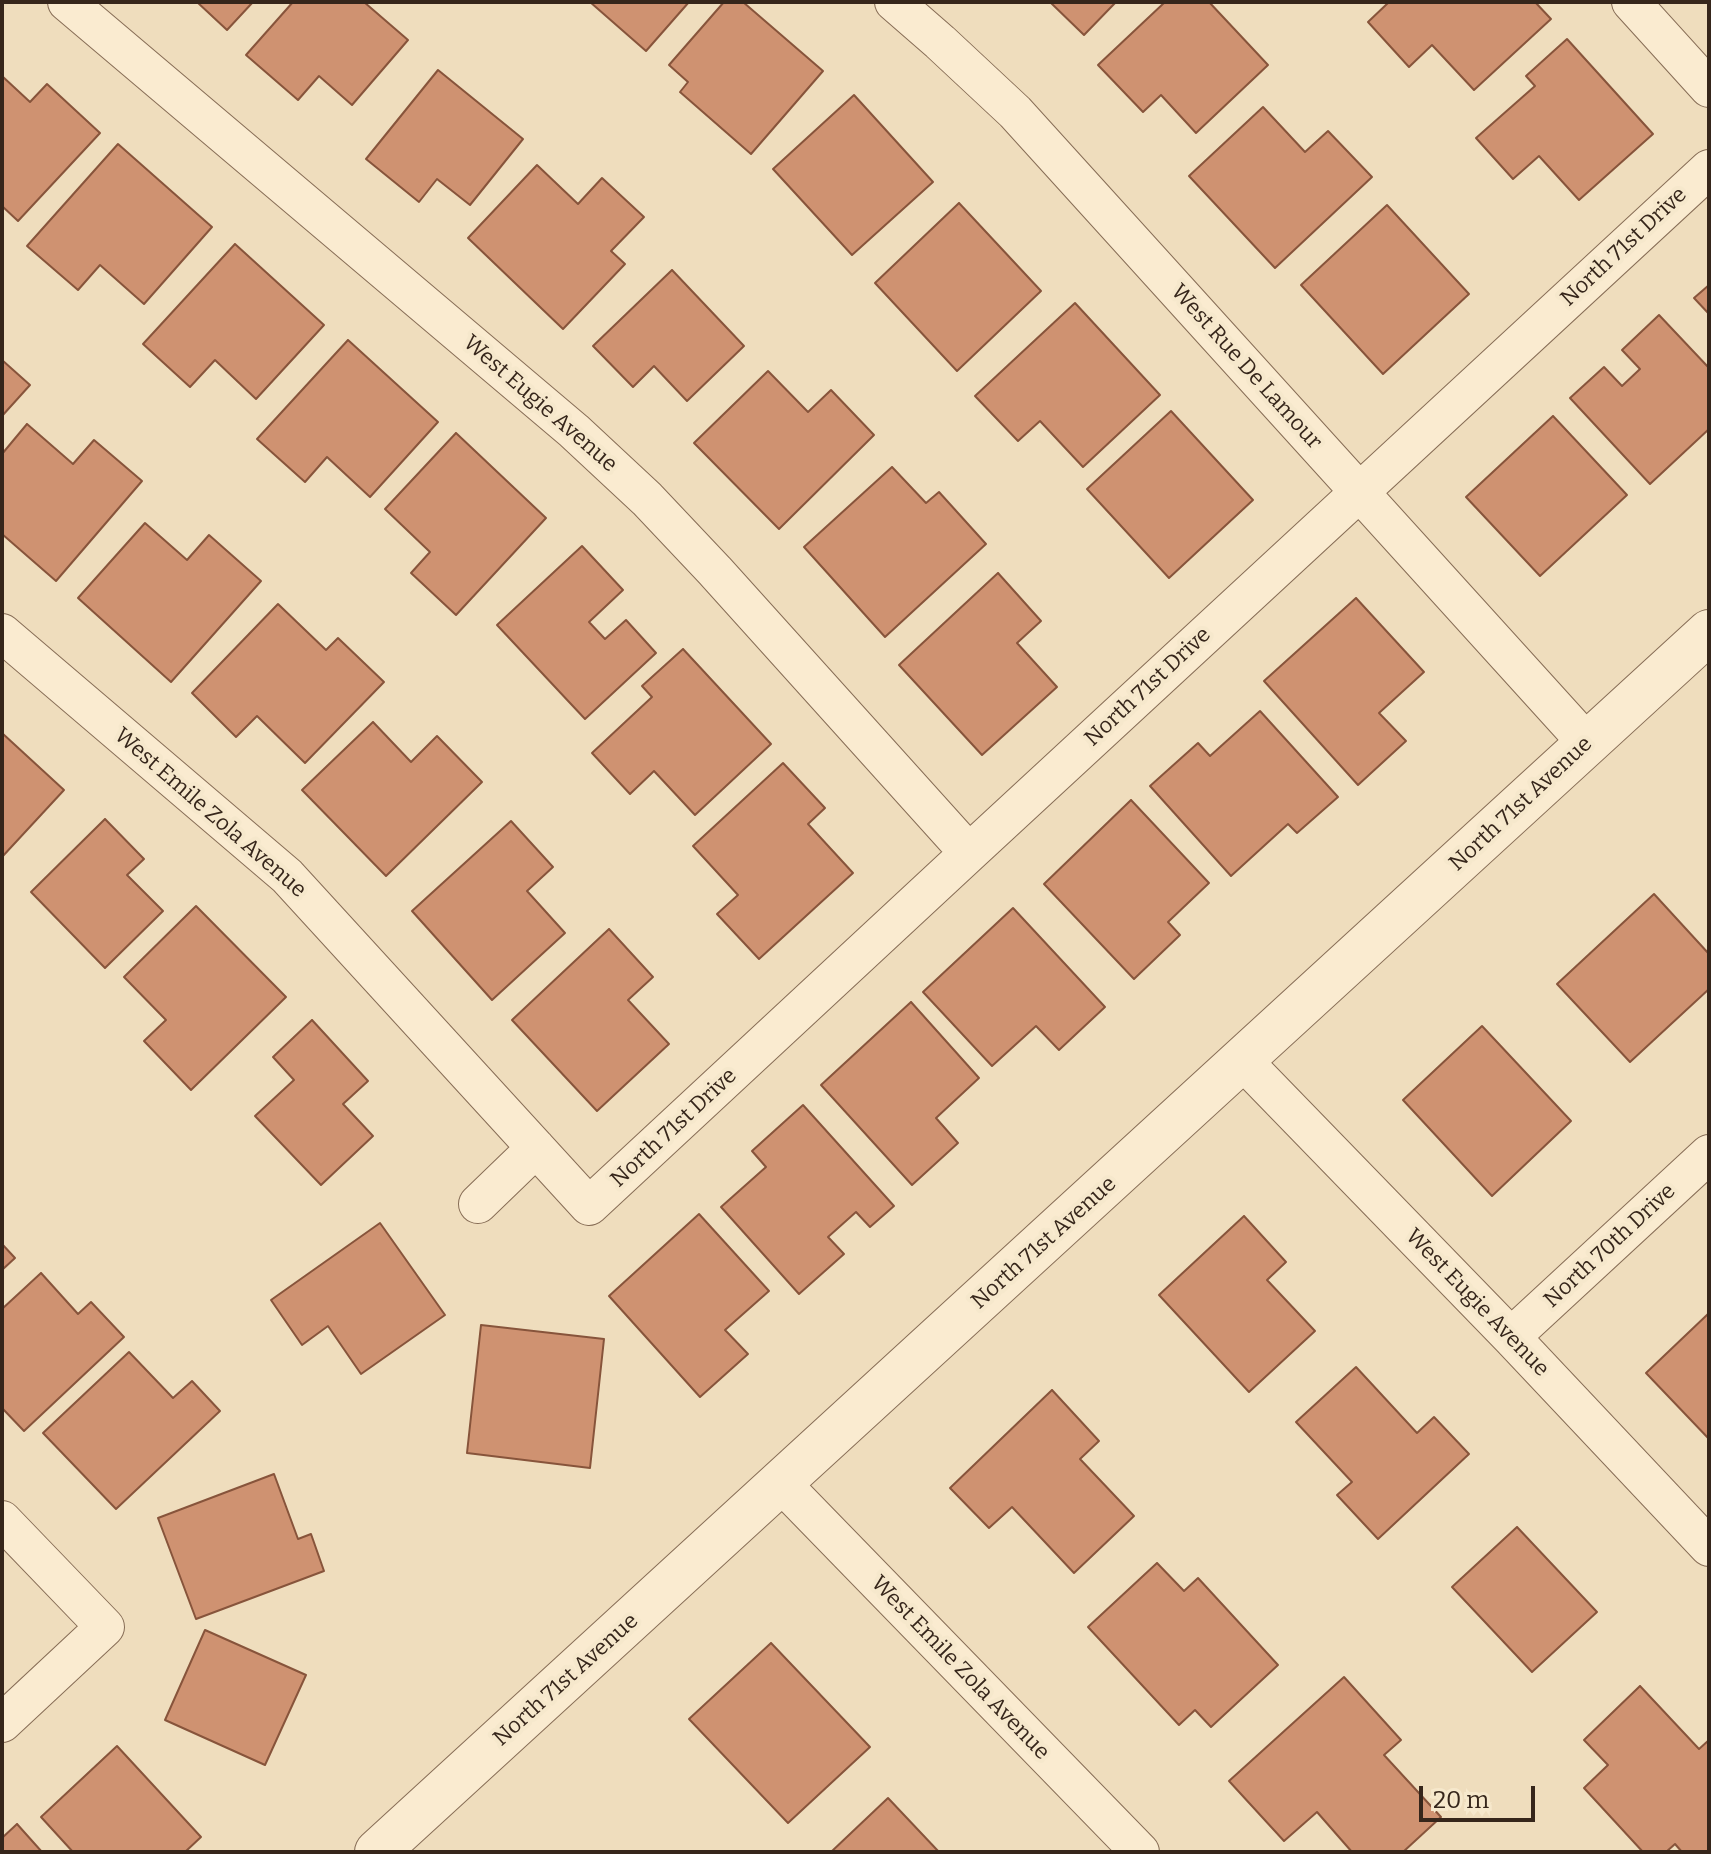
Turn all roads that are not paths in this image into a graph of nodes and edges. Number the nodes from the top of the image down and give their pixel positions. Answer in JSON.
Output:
{"nodes":[{"id":1,"x":67,"y":2,"type":"edge"},
{"id":2,"x":894,"y":2,"type":"edge"},
{"id":3,"x":1631,"y":2,"type":"edge"},
{"id":4,"x":1709,"y":88,"type":"edge"},
{"id":5,"x":1709,"y":169,"type":"edge"},
{"id":6,"x":1360,"y":491,"type":"junction"},
{"id":7,"x":1709,"y":632,"type":"edge"},
{"id":8,"x":2,"y":633,"type":"edge"},
{"id":9,"x":1587,"y":743,"type":"junction"},
{"id":10,"x":969,"y":853,"type":"junction"},
{"id":11,"x":1243,"y":1061,"type":"junction"},
{"id":12,"x":536,"y":1148,"type":"junction"},
{"id":13,"x":1709,"y":1154,"type":"edge"},
{"id":14,"x":478,"y":1204,"type":"dead end"},
{"id":15,"x":589,"y":1206,"type":"joint"},
{"id":16,"x":1511,"y":1337,"type":"junction"},
{"id":17,"x":781,"y":1483,"type":"junction"},
{"id":18,"x":2,"y":1520,"type":"edge"},
{"id":19,"x":1709,"y":1547,"type":"edge"},
{"id":20,"x":2,"y":1723,"type":"edge"},
{"id":21,"x":377,"y":1852,"type":"edge"},
{"id":22,"x":1140,"y":1852,"type":"edge"}],
"edges":[{"from":1,"to":10,"type":"street","name":"West Eugie Avenue"},
{"from":2,"to":6,"type":"street","name":"West Rue De Lamour"},
{"from":3,"to":4,"type":"street"},
{"from":5,"to":6,"type":"street","name":"North 71st Drive"},
{"from":6,"to":9,"type":"street","name":"West Rue De Lamour"},
{"from":6,"to":10,"type":"street","name":"North 71st Drive"},
{"from":7,"to":9,"type":"street","name":"North 71st Avenue"},
{"from":8,"to":12,"type":"street","name":"West Emile Zola Avenue"},
{"from":9,"to":11,"type":"street","name":"North 71st Avenue"},
{"from":10,"to":15,"type":"street","name":"North 71st Drive"},
{"from":11,"to":16,"type":"street","name":"West Eugie Avenue"},
{"from":11,"to":17,"type":"street","name":"North 71st Avenue"},
{"from":12,"to":14,"type":"street"},
{"from":12,"to":15,"type":"street","name":"West Emile Zola Avenue"},
{"from":13,"to":16,"type":"street","name":"North 70th Drive"},
{"from":16,"to":19,"type":"street","name":"West Eugie Avenue"},
{"from":17,"to":21,"type":"street","name":"North 71st Avenue"},
{"from":17,"to":22,"type":"street","name":"West Emile Zola Avenue"},
{"from":18,"to":20,"type":"street"}]}
